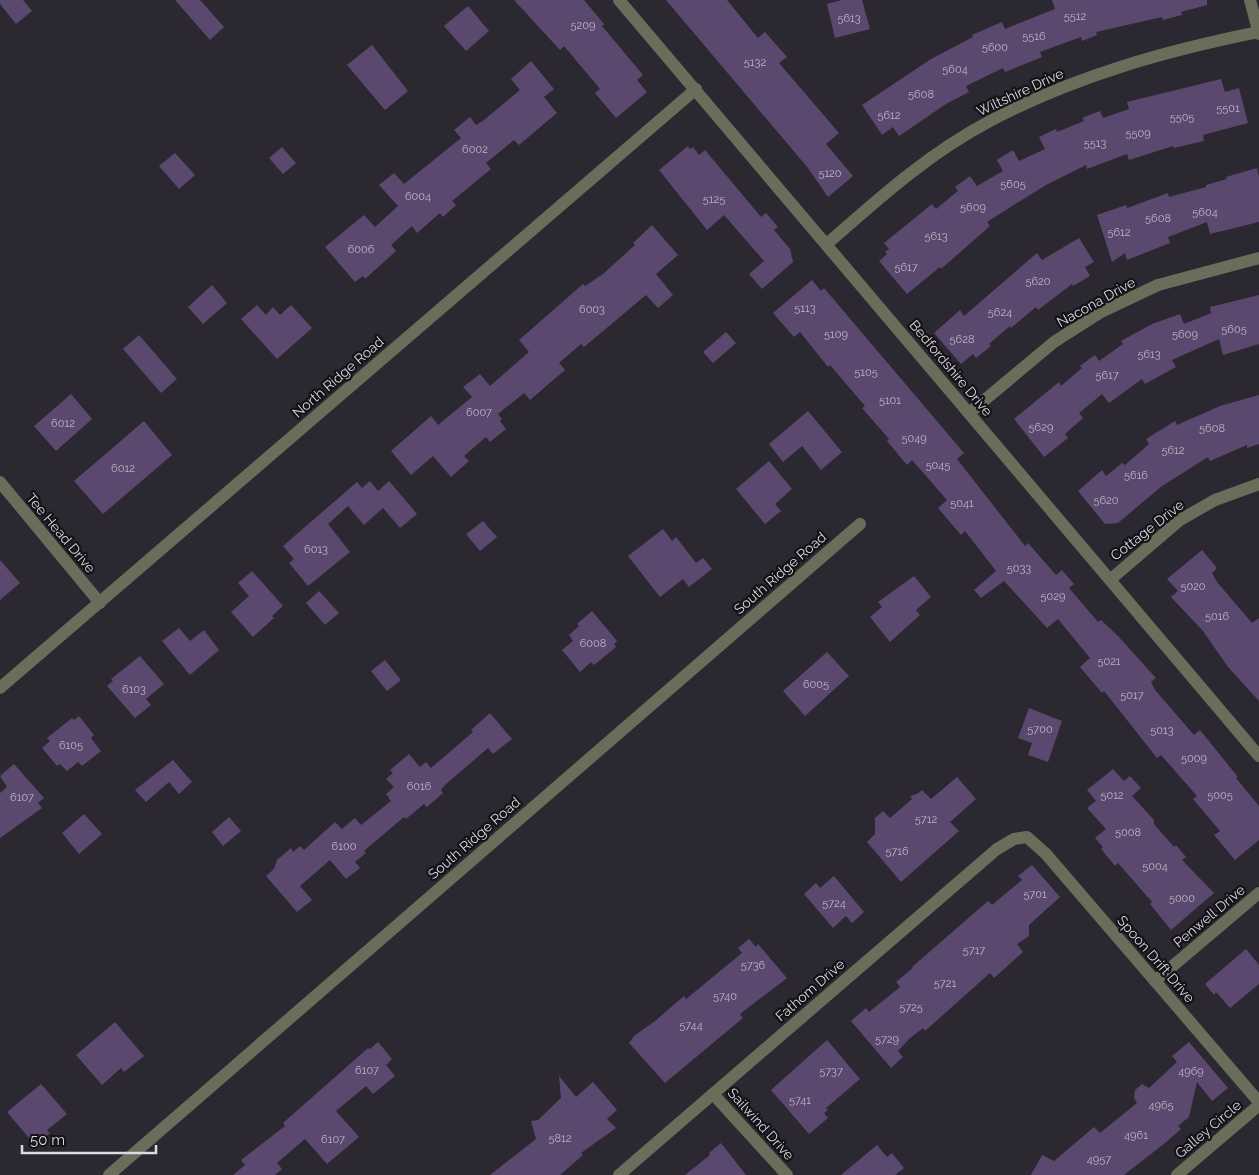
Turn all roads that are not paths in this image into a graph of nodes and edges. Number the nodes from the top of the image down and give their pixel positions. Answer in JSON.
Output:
{"nodes":[{"id":1,"x":619,"y":0,"type":"edge"},
{"id":2,"x":1250,"y":0,"type":"edge"},
{"id":3,"x":1259,"y":33,"type":"edge"},
{"id":4,"x":696,"y":90,"type":"junction"},
{"id":5,"x":827,"y":244,"type":"junction"},
{"id":6,"x":1259,"y":258,"type":"edge"},
{"id":7,"x":969,"y":413,"type":"junction"},
{"id":8,"x":0,"y":482,"type":"edge"},
{"id":9,"x":1259,"y":484,"type":"edge"},
{"id":10,"x":860,"y":524,"type":"dead end"},
{"id":11,"x":1111,"y":579,"type":"junction"},
{"id":12,"x":100,"y":603,"type":"junction"},
{"id":13,"x":0,"y":688,"type":"edge"},
{"id":14,"x":1259,"y":756,"type":"edge"},
{"id":15,"x":1027,"y":837,"type":"joint"},
{"id":16,"x":1259,"y":893,"type":"edge"},
{"id":17,"x":1155,"y":981,"type":"junction"},
{"id":18,"x":713,"y":1094,"type":"junction"},
{"id":19,"x":1259,"y":1104,"type":"edge"},
{"id":20,"x":109,"y":1175,"type":"edge"},
{"id":21,"x":619,"y":1175,"type":"edge"},
{"id":22,"x":787,"y":1175,"type":"edge"},
{"id":23,"x":1177,"y":1175,"type":"edge"}],
"edges":[{"from":1,"to":4,"type":"street","name":"Bedfordshire Drive"},
{"from":2,"to":3,"type":"street"},
{"from":3,"to":5,"type":"street","name":"Wiltshire Drive"},
{"from":4,"to":5,"type":"street","name":"Bedfordshire Drive"},
{"from":4,"to":12,"type":"street","name":"North Ridge Road"},
{"from":5,"to":7,"type":"street","name":"Bedfordshire Drive"},
{"from":6,"to":7,"type":"street","name":"Nacona Drive"},
{"from":7,"to":11,"type":"street","name":"Bedfordshire Drive"},
{"from":8,"to":12,"type":"street","name":"Tee Head Drive"},
{"from":9,"to":11,"type":"street","name":"Cottage Drive"},
{"from":10,"to":20,"type":"street","name":"South Ridge Road"},
{"from":11,"to":14,"type":"street","name":"Bedfordshire Drive"},
{"from":12,"to":13,"type":"street","name":"North Ridge Road"},
{"from":15,"to":17,"type":"street","name":"Spoon Drift Drive"},
{"from":15,"to":18,"type":"street","name":"Fathom Drive"},
{"from":16,"to":17,"type":"street","name":"Penwell Drive"},
{"from":17,"to":19,"type":"street","name":"Spoon Drift Drive"},
{"from":18,"to":21,"type":"street","name":"Fathom Drive"},
{"from":18,"to":22,"type":"street","name":"Sailwind Drive"},
{"from":19,"to":23,"type":"street","name":"Galley Circle"}]}
